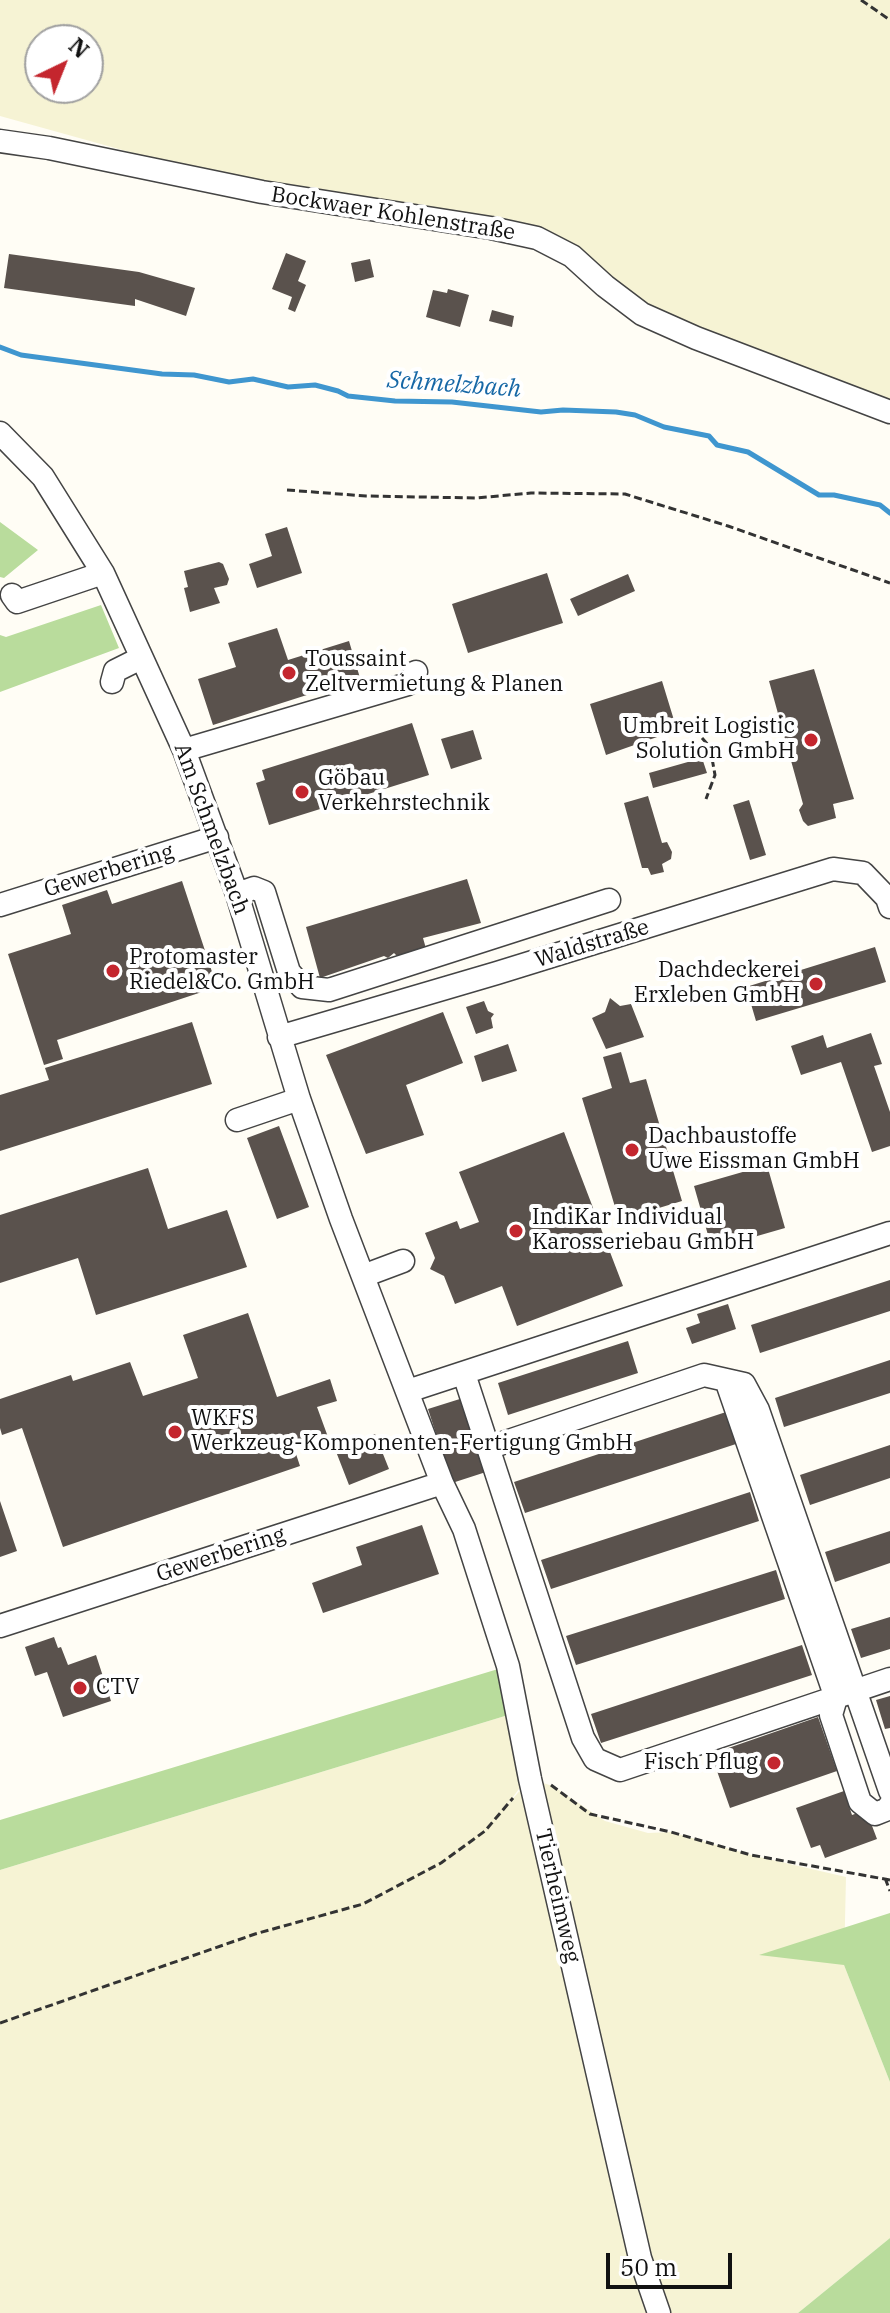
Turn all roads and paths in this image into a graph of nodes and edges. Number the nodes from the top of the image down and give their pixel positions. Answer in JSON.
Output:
{"nodes":[{"id":1,"x":861,"y":0,"type":"edge"},
{"id":2,"x":890,"y":20,"type":"edge"},
{"id":3,"x":0,"y":141,"type":"edge"},
{"id":4,"x":890,"y":412,"type":"edge"},
{"id":5,"x":1,"y":435,"type":"edge"},
{"id":6,"x":287,"y":490,"type":"dead end"},
{"id":7,"x":103,"y":573,"type":"junction"},
{"id":8,"x":890,"y":583,"type":"edge"},
{"id":9,"x":12,"y":595,"type":"dead end"},
{"id":10,"x":141,"y":658,"type":"junction"},
{"id":11,"x":416,"y":672,"type":"dead end"},
{"id":12,"x":112,"y":682,"type":"dead end"},
{"id":13,"x":702,"y":738,"type":"dead end"},
{"id":14,"x":184,"y":750,"type":"junction"},
{"id":15,"x":706,"y":799,"type":"dead end"},
{"id":16,"x":217,"y":837,"type":"junction"},
{"id":17,"x":237,"y":894,"type":"junction"},
{"id":18,"x":609,"y":900,"type":"dead end"},
{"id":19,"x":0,"y":905,"type":"edge"},
{"id":20,"x":890,"y":907,"type":"edge"},
{"id":21,"x":279,"y":1037,"type":"junction"},
{"id":22,"x":299,"y":1099,"type":"junction"},
{"id":23,"x":237,"y":1120,"type":"dead end"},
{"id":24,"x":890,"y":1233,"type":"edge"},
{"id":25,"x":403,"y":1261,"type":"dead end"},
{"id":26,"x":363,"y":1276,"type":"junction"},
{"id":27,"x":464,"y":1374,"type":"junction"},
{"id":28,"x":408,"y":1391,"type":"junction"},
{"id":29,"x":488,"y":1448,"type":"junction"},
{"id":30,"x":442,"y":1483,"type":"junction"},
{"id":31,"x":0,"y":1626,"type":"edge"},
{"id":32,"x":890,"y":1679,"type":"edge"},
{"id":33,"x":846,"y":1694,"type":"junction"},
{"id":34,"x":530,"y":1779,"type":"junction"},
{"id":35,"x":890,"y":1791,"type":"edge"},
{"id":36,"x":890,"y":1805,"type":"edge"},
{"id":37,"x":887,"y":1879,"type":"edge"},
{"id":38,"x":890,"y":1891,"type":"edge"},
{"id":39,"x":0,"y":2023,"type":"edge"},
{"id":40,"x":659,"y":2313,"type":"edge"}],
"edges":[{"from":1,"to":2,"type":"path"},
{"from":3,"to":4,"type":"street","name":"Bockwaer Kohlenstraße"},
{"from":5,"to":7,"type":"street","name":"Am Schmelzbach"},
{"from":6,"to":8,"type":"path"},
{"from":7,"to":9,"type":"street"},
{"from":7,"to":10,"type":"street","name":"Am Schmelzbach"},
{"from":10,"to":12,"type":"street"},
{"from":10,"to":14,"type":"street","name":"Am Schmelzbach"},
{"from":11,"to":14,"type":"street"},
{"from":13,"to":15,"type":"path"},
{"from":14,"to":16,"type":"street","name":"Am Schmelzbach"},
{"from":16,"to":17,"type":"street","name":"Am Schmelzbach"},
{"from":16,"to":19,"type":"street","name":"Gewerbering"},
{"from":17,"to":18,"type":"street"},
{"from":17,"to":21,"type":"street","name":"Am Schmelzbach"},
{"from":20,"to":21,"type":"street","name":"Waldstraße"},
{"from":21,"to":22,"type":"street","name":"Am Schmelzbach"},
{"from":22,"to":23,"type":"street"},
{"from":22,"to":26,"type":"street","name":"Am Schmelzbach"},
{"from":24,"to":27,"type":"street"},
{"from":25,"to":26,"type":"street"},
{"from":26,"to":28,"type":"street","name":"Am Schmelzbach"},
{"from":27,"to":28,"type":"street"},
{"from":27,"to":29,"type":"street"},
{"from":28,"to":30,"type":"street","name":"Am Schmelzbach"},
{"from":29,"to":33,"type":"street"},
{"from":29,"to":33,"type":"street"},
{"from":30,"to":31,"type":"street","name":"Gewerbering"},
{"from":30,"to":34,"type":"street","name":"Tierheimweg"},
{"from":32,"to":33,"type":"street"},
{"from":33,"to":35,"type":"street"},
{"from":33,"to":36,"type":"street"},
{"from":34,"to":37,"type":"path"},
{"from":34,"to":39,"type":"path"},
{"from":34,"to":40,"type":"street","name":"Tierheimweg"},
{"from":37,"to":38,"type":"path"}]}
